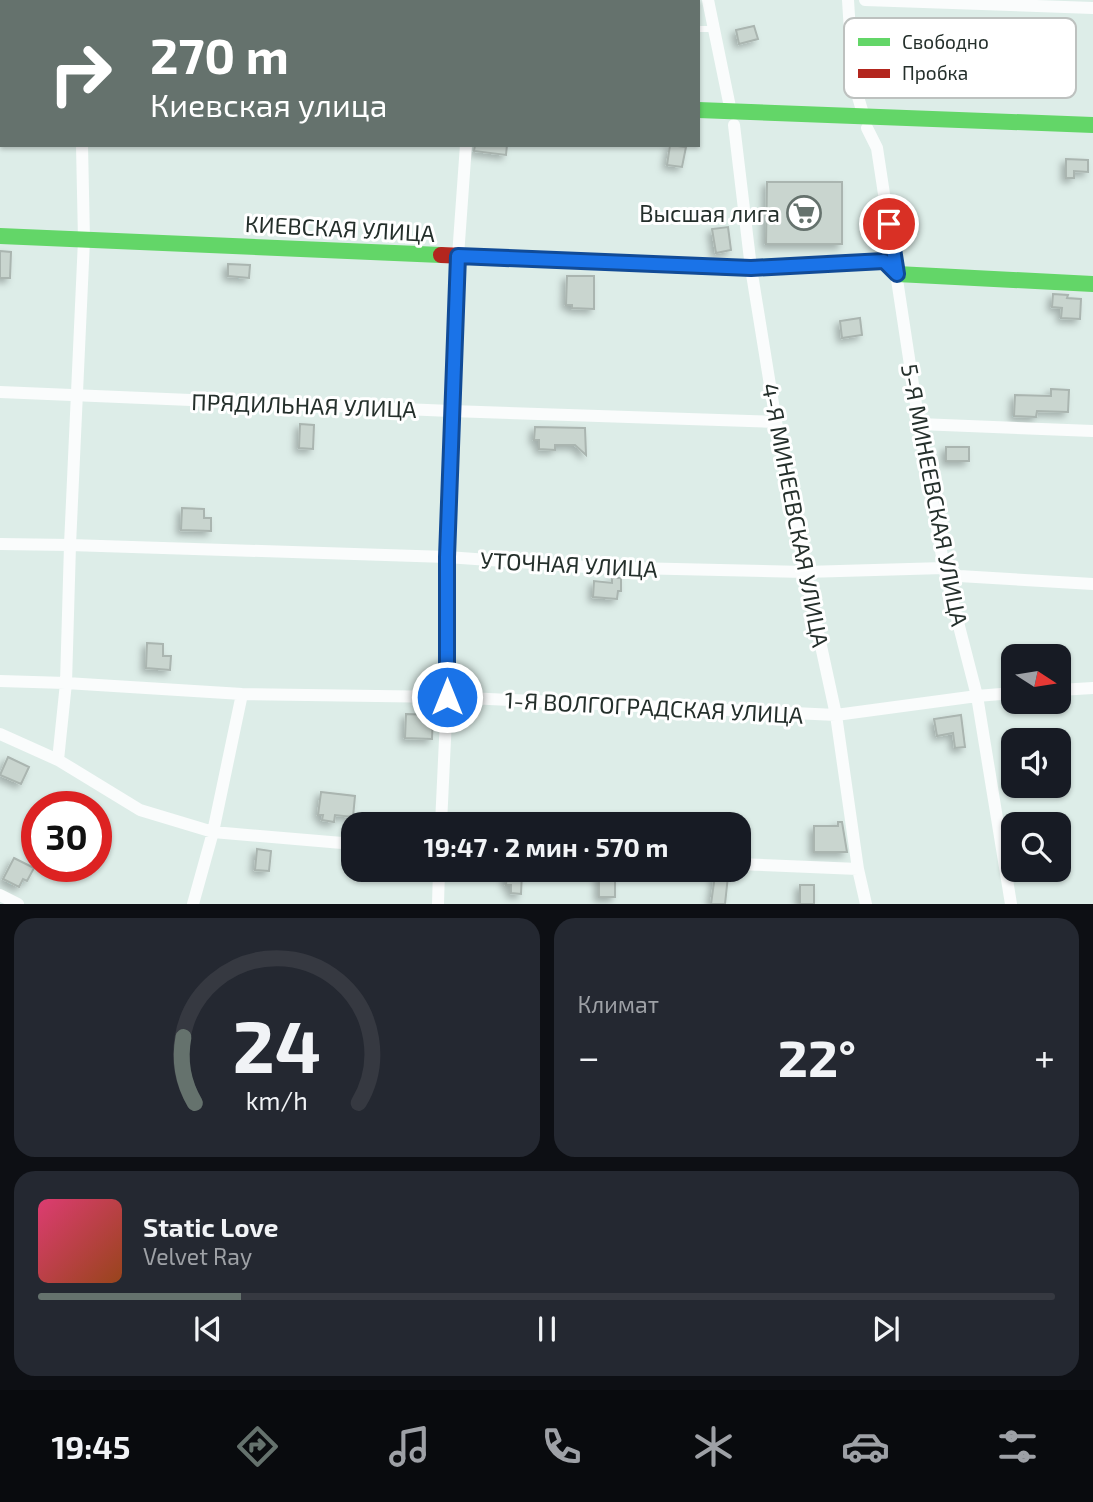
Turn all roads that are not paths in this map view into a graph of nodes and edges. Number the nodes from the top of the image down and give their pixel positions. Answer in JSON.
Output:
{"nodes":[{"id":1,"x":708,"y":0,"type":"edge"},
{"id":2,"x":848,"y":0,"type":"edge"},
{"id":3,"x":865,"y":0,"type":"edge"},
{"id":4,"x":1093,"y":8,"type":"edge"},
{"id":5,"x":849,"y":18,"type":"edge"},
{"id":6,"x":700,"y":29,"type":"edge"},
{"id":7,"x":714,"y":29,"type":"junction"},
{"id":8,"x":858,"y":98,"type":"edge"},
{"id":9,"x":700,"y":110,"type":"edge"},
{"id":10,"x":732,"y":118,"type":"junction"},
{"id":11,"x":700,"y":123,"type":"edge"},
{"id":12,"x":865,"y":123,"type":"junction"},
{"id":13,"x":1093,"y":125,"type":"edge"},
{"id":14,"x":1093,"y":137,"type":"edge"},
{"id":15,"x":82,"y":147,"type":"edge"},
{"id":16,"x":466,"y":147,"type":"edge"},
{"id":17,"x":0,"y":236,"type":"edge"},
{"id":18,"x":84,"y":240,"type":"junction"},
{"id":19,"x":458,"y":256,"type":"junction"},
{"id":20,"x":751,"y":268,"type":"junction"},
{"id":21,"x":897,"y":274,"type":"junction"},
{"id":22,"x":1093,"y":284,"type":"edge"},
{"id":23,"x":0,"y":392,"type":"edge"},
{"id":24,"x":77,"y":396,"type":"junction"},
{"id":25,"x":451,"y":411,"type":"junction"},
{"id":26,"x":776,"y":422,"type":"junction"},
{"id":27,"x":919,"y":424,"type":"junction"},
{"id":28,"x":1093,"y":431,"type":"edge"},
{"id":29,"x":0,"y":544,"type":"edge"},
{"id":30,"x":71,"y":545,"type":"junction"},
{"id":31,"x":447,"y":557,"type":"junction"},
{"id":32,"x":944,"y":568,"type":"junction"},
{"id":33,"x":805,"y":572,"type":"junction"},
{"id":34,"x":1093,"y":584,"type":"edge"},
{"id":35,"x":0,"y":681,"type":"edge"},
{"id":36,"x":66,"y":683,"type":"junction"},
{"id":37,"x":1093,"y":688,"type":"edge"},
{"id":38,"x":1071,"y":689,"type":"edge"},
{"id":39,"x":242,"y":694,"type":"junction"},
{"id":40,"x":1001,"y":695,"type":"edge"},
{"id":41,"x":977,"y":696,"type":"junction"},
{"id":42,"x":447,"y":697,"type":"junction"},
{"id":43,"x":836,"y":715,"type":"junction"},
{"id":44,"x":0,"y":734,"type":"edge"},
{"id":45,"x":58,"y":760,"type":"junction"},
{"id":46,"x":442,"y":812,"type":"edge"},
{"id":47,"x":213,"y":832,"type":"junction"},
{"id":48,"x":341,"y":843,"type":"edge"},
{"id":49,"x":751,"y":865,"type":"edge"},
{"id":50,"x":858,"y":869,"type":"junction"},
{"id":51,"x":439,"y":882,"type":"edge"},
{"id":52,"x":0,"y":895,"type":"edge"},
{"id":53,"x":18,"y":904,"type":"edge"},
{"id":54,"x":193,"y":904,"type":"edge"},
{"id":55,"x":438,"y":904,"type":"edge"},
{"id":56,"x":866,"y":904,"type":"edge"},
{"id":57,"x":1011,"y":904,"type":"edge"}],
"edges":[{"from":1,"to":7,"type":"street","name":"4-Я МИНЕЕВСКАЯ УЛИЦА"},
{"from":2,"to":5,"type":"street","name":"5-Я МИНЕЕВСКАЯ УЛИЦА"},
{"from":3,"to":4,"type":"street"},
{"from":6,"to":7,"type":"lane"},
{"from":7,"to":10,"type":"street","name":"4-Я МИНЕЕВСКАЯ УЛИЦА"},
{"from":8,"to":12,"type":"street","name":"5-Я МИНЕЕВСКАЯ УЛИЦА"},
{"from":9,"to":10,"type":"main road"},
{"from":10,"to":11,"type":"main road"},
{"from":10,"to":12,"type":"main road"},
{"from":10,"to":20,"type":"street","name":"4-Я МИНЕЕВСКАЯ УЛИЦА"},
{"from":12,"to":13,"type":"main road"},
{"from":12,"to":14,"type":"main road"},
{"from":12,"to":21,"type":"street","name":"5-Я МИНЕЕВСКАЯ УЛИЦА"},
{"from":15,"to":18,"type":"street"},
{"from":16,"to":19,"type":"street"},
{"from":17,"to":18,"type":"main road","name":"КИЕВСКАЯ УЛИЦА"},
{"from":18,"to":19,"type":"main road","name":"КИЕВСКАЯ УЛИЦА"},
{"from":18,"to":24,"type":"street"},
{"from":19,"to":20,"type":"main road","name":"КИЕВСКАЯ УЛИЦА"},
{"from":19,"to":25,"type":"street"},
{"from":20,"to":21,"type":"main road","name":"КИЕВСКАЯ УЛИЦА"},
{"from":20,"to":26,"type":"street","name":"4-Я МИНЕЕВСКАЯ УЛИЦА"},
{"from":21,"to":22,"type":"main road","name":"КИЕВСКАЯ УЛИЦА"},
{"from":21,"to":27,"type":"street","name":"5-Я МИНЕЕВСКАЯ УЛИЦА"},
{"from":23,"to":24,"type":"street","name":"ПРЯДИЛЬНАЯ УЛИЦА"},
{"from":24,"to":25,"type":"street","name":"ПРЯДИЛЬНАЯ УЛИЦА"},
{"from":24,"to":30,"type":"street"},
{"from":25,"to":26,"type":"street","name":"ПРЯДИЛЬНАЯ УЛИЦА"},
{"from":25,"to":31,"type":"street"},
{"from":26,"to":33,"type":"street","name":"4-Я МИНЕЕВСКАЯ УЛИЦА"},
{"from":27,"to":28,"type":"street"},
{"from":27,"to":32,"type":"street","name":"5-Я МИНЕЕВСКАЯ УЛИЦА"},
{"from":29,"to":30,"type":"street","name":"УТОЧНАЯ УЛИЦА"},
{"from":30,"to":31,"type":"street","name":"УТОЧНАЯ УЛИЦА"},
{"from":30,"to":36,"type":"street"},
{"from":31,"to":33,"type":"street","name":"УТОЧНАЯ УЛИЦА"},
{"from":31,"to":42,"type":"street"},
{"from":32,"to":33,"type":"street","name":"УТОЧНАЯ УЛИЦА"},
{"from":32,"to":34,"type":"street","name":"УТОЧНАЯ УЛИЦА"},
{"from":32,"to":41,"type":"street","name":"5-Я МИНЕЕВСКАЯ УЛИЦА"},
{"from":33,"to":43,"type":"street","name":"4-Я МИНЕЕВСКАЯ УЛИЦА"},
{"from":35,"to":36,"type":"street","name":"1-Я ВОЛГОГРАДСКАЯ УЛИЦА"},
{"from":36,"to":39,"type":"street","name":"1-Я ВОЛГОГРАДСКАЯ УЛИЦА"},
{"from":36,"to":45,"type":"street"},
{"from":37,"to":38,"type":"street"},
{"from":39,"to":42,"type":"street","name":"1-Я ВОЛГОГРАДСКАЯ УЛИЦА"},
{"from":39,"to":47,"type":"street"},
{"from":40,"to":41,"type":"street","name":"1-Я ВОЛГОГРАДСКАЯ УЛИЦА"},
{"from":41,"to":43,"type":"street","name":"1-Я ВОЛГОГРАДСКАЯ УЛИЦА"},
{"from":41,"to":57,"type":"street","name":"5-Я МИНЕЕВСКАЯ УЛИЦА"},
{"from":42,"to":43,"type":"street","name":"1-Я ВОЛГОГРАДСКАЯ УЛИЦА"},
{"from":42,"to":46,"type":"street"},
{"from":43,"to":50,"type":"street","name":"4-Я МИНЕЕВСКАЯ УЛИЦА"},
{"from":44,"to":45,"type":"street"},
{"from":45,"to":47,"type":"street"},
{"from":47,"to":48,"type":"street"},
{"from":47,"to":54,"type":"street"},
{"from":49,"to":50,"type":"street"},
{"from":50,"to":56,"type":"street","name":"4-Я МИНЕЕВСКАЯ УЛИЦА"},
{"from":51,"to":55,"type":"street"},
{"from":52,"to":53,"type":"street"}]}
